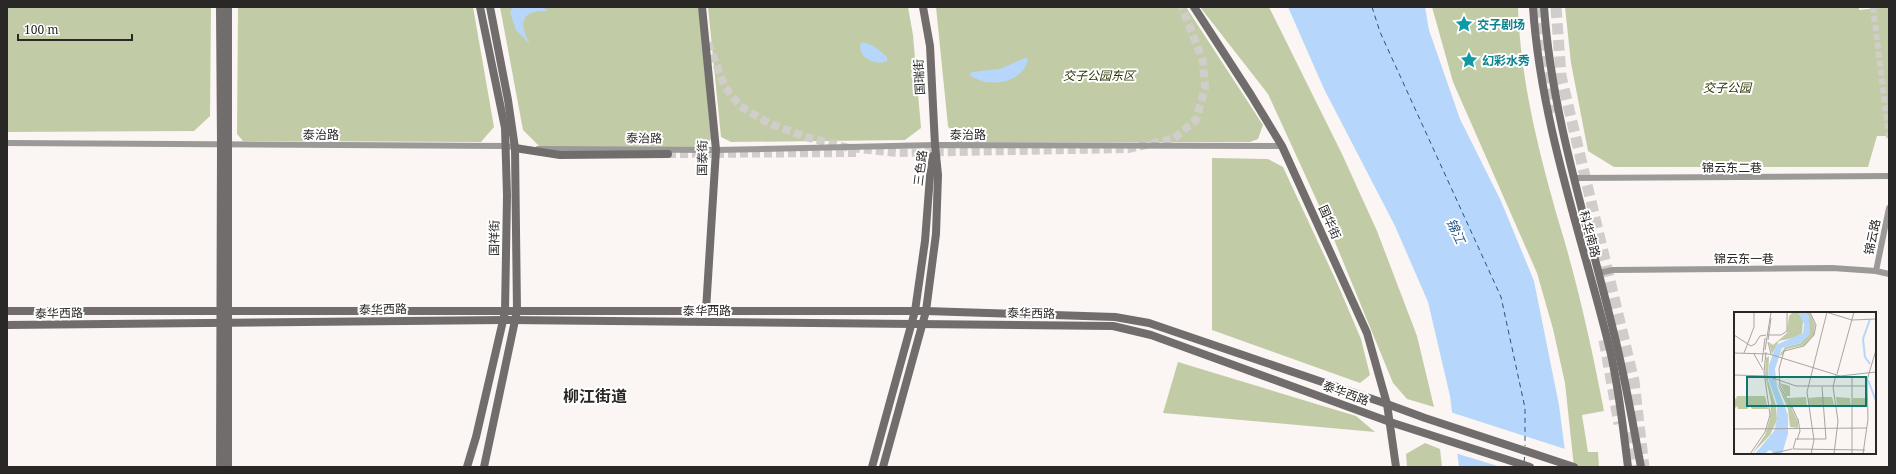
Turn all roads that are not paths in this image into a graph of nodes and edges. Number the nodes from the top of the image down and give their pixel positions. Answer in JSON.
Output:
{"nodes":[{"id":1,"x":220,"y":7,"type":"edge"},
{"id":2,"x":228,"y":7,"type":"edge"},
{"id":3,"x":480,"y":7,"type":"edge"},
{"id":4,"x":490,"y":7,"type":"edge"},
{"id":5,"x":702,"y":7,"type":"edge"},
{"id":6,"x":924,"y":7,"type":"edge"},
{"id":7,"x":1194,"y":7,"type":"edge"},
{"id":8,"x":1533,"y":7,"type":"edge"},
{"id":9,"x":1544,"y":7,"type":"edge"},
{"id":10,"x":7,"y":143,"type":"edge"},
{"id":11,"x":225,"y":144,"type":"junction"},
{"id":12,"x":935,"y":145,"type":"junction"},
{"id":13,"x":506,"y":146,"type":"junction"},
{"id":14,"x":1282,"y":146,"type":"junction"},
{"id":15,"x":515,"y":148,"type":"junction"},
{"id":16,"x":716,"y":150,"type":"junction"},
{"id":17,"x":668,"y":154,"type":"tunnel mouth"},
{"id":18,"x":1889,"y":176,"type":"edge"},
{"id":19,"x":1574,"y":178,"type":"junction"},
{"id":20,"x":1889,"y":208,"type":"edge"},
{"id":21,"x":1876,"y":271,"type":"junction"},
{"id":22,"x":1598,"y":273,"type":"junction"},
{"id":23,"x":1889,"y":274,"type":"edge"},
{"id":24,"x":706,"y":310,"type":"junction"},
{"id":25,"x":7,"y":311,"type":"edge"},
{"id":26,"x":517,"y":311,"type":"junction"},
{"id":27,"x":915,"y":311,"type":"junction"},
{"id":28,"x":926,"y":311,"type":"junction"},
{"id":29,"x":224,"y":312,"type":"junction"},
{"id":30,"x":504,"y":316,"type":"junction"},
{"id":31,"x":515,"y":320,"type":"junction"},
{"id":32,"x":219,"y":323,"type":"junction"},
{"id":33,"x":228,"y":323,"type":"junction"},
{"id":34,"x":913,"y":323,"type":"junction"},
{"id":35,"x":922,"y":323,"type":"junction"},
{"id":36,"x":7,"y":325,"type":"edge"},
{"id":37,"x":1387,"y":404,"type":"junction"},
{"id":38,"x":1390,"y":422,"type":"junction"},
{"id":39,"x":220,"y":467,"type":"edge"},
{"id":40,"x":228,"y":467,"type":"edge"},
{"id":41,"x":467,"y":467,"type":"edge"},
{"id":42,"x":484,"y":467,"type":"edge"},
{"id":43,"x":872,"y":467,"type":"edge"},
{"id":44,"x":883,"y":467,"type":"edge"},
{"id":45,"x":1396,"y":467,"type":"edge"},
{"id":46,"x":1530,"y":467,"type":"edge"},
{"id":47,"x":1574,"y":467,"type":"edge"},
{"id":48,"x":1628,"y":467,"type":"edge"},
{"id":49,"x":1641,"y":467,"type":"edge"}],
"edges":[{"from":1,"to":11,"type":"street"},
{"from":2,"to":11,"type":"street"},
{"from":3,"to":13,"type":"street","name":"国祥街"},
{"from":4,"to":15,"type":"street","name":"国祥街"},
{"from":5,"to":16,"type":"street","name":"国泰街"},
{"from":6,"to":12,"type":"street","name":"国瑞街"},
{"from":7,"to":14,"type":"street","name":"国华街"},
{"from":8,"to":48,"type":"street","name":"科华南路"},
{"from":9,"to":19,"type":"street","name":"科华南路"},
{"from":10,"to":11,"type":"street","name":"泰治路"},
{"from":11,"to":13,"type":"street","name":"泰治路"},
{"from":11,"to":29,"type":"street"},
{"from":12,"to":14,"type":"street","name":"泰治路"},
{"from":12,"to":16,"type":"street","name":"泰治路"},
{"from":12,"to":27,"type":"street","name":"三色路"},
{"from":12,"to":28,"type":"street","name":"三色路"},
{"from":13,"to":15,"type":"street","name":"泰治路"},
{"from":13,"to":30,"type":"street","name":"国祥街"},
{"from":14,"to":37,"type":"street","name":"国华街"},
{"from":15,"to":16,"type":"street","name":"泰治路"},
{"from":15,"to":17,"type":"street"},
{"from":15,"to":26,"type":"street","name":"国祥街"},
{"from":16,"to":24,"type":"street","name":"国泰街"},
{"from":18,"to":19,"type":"street","name":"锦云东二巷"},
{"from":19,"to":22,"type":"street","name":"科华南路"},
{"from":20,"to":21,"type":"street","name":"锦云路"},
{"from":21,"to":22,"type":"street","name":"锦云东一巷"},
{"from":21,"to":23,"type":"street","name":"锦云东一巷"},
{"from":22,"to":49,"type":"street","name":"科华南路"},
{"from":24,"to":26,"type":"street","name":"泰华西路"},
{"from":24,"to":27,"type":"street","name":"泰华西路"},
{"from":25,"to":29,"type":"street","name":"泰华西路"},
{"from":26,"to":30,"type":"street","name":"泰华西路"},
{"from":26,"to":31,"type":"street","name":"国祥街"},
{"from":27,"to":28,"type":"street","name":"泰华西路"},
{"from":27,"to":34,"type":"street","name":"三色路"},
{"from":28,"to":35,"type":"street","name":"三色路"},
{"from":28,"to":37,"type":"street","name":"泰华西路"},
{"from":29,"to":30,"type":"street","name":"泰华西路"},
{"from":29,"to":32,"type":"street"},
{"from":29,"to":33,"type":"street"},
{"from":30,"to":31,"type":"street","name":"泰华西路"},
{"from":30,"to":33,"type":"street","name":"泰华西路"},
{"from":30,"to":41,"type":"street","name":"国祥街"},
{"from":31,"to":34,"type":"street","name":"泰华西路"},
{"from":31,"to":42,"type":"street","name":"国祥街"},
{"from":32,"to":33,"type":"street","name":"泰华西路"},
{"from":32,"to":36,"type":"street","name":"泰华西路"},
{"from":32,"to":39,"type":"street"},
{"from":33,"to":40,"type":"street"},
{"from":34,"to":35,"type":"street","name":"泰华西路"},
{"from":34,"to":43,"type":"street","name":"三色路"},
{"from":35,"to":38,"type":"street","name":"泰华西路"},
{"from":35,"to":44,"type":"street","name":"三色路"},
{"from":37,"to":38,"type":"street","name":"国华街"},
{"from":37,"to":47,"type":"street","name":"泰华西路"},
{"from":38,"to":45,"type":"street","name":"国华街"},
{"from":38,"to":46,"type":"street","name":"泰华西路"}]}
